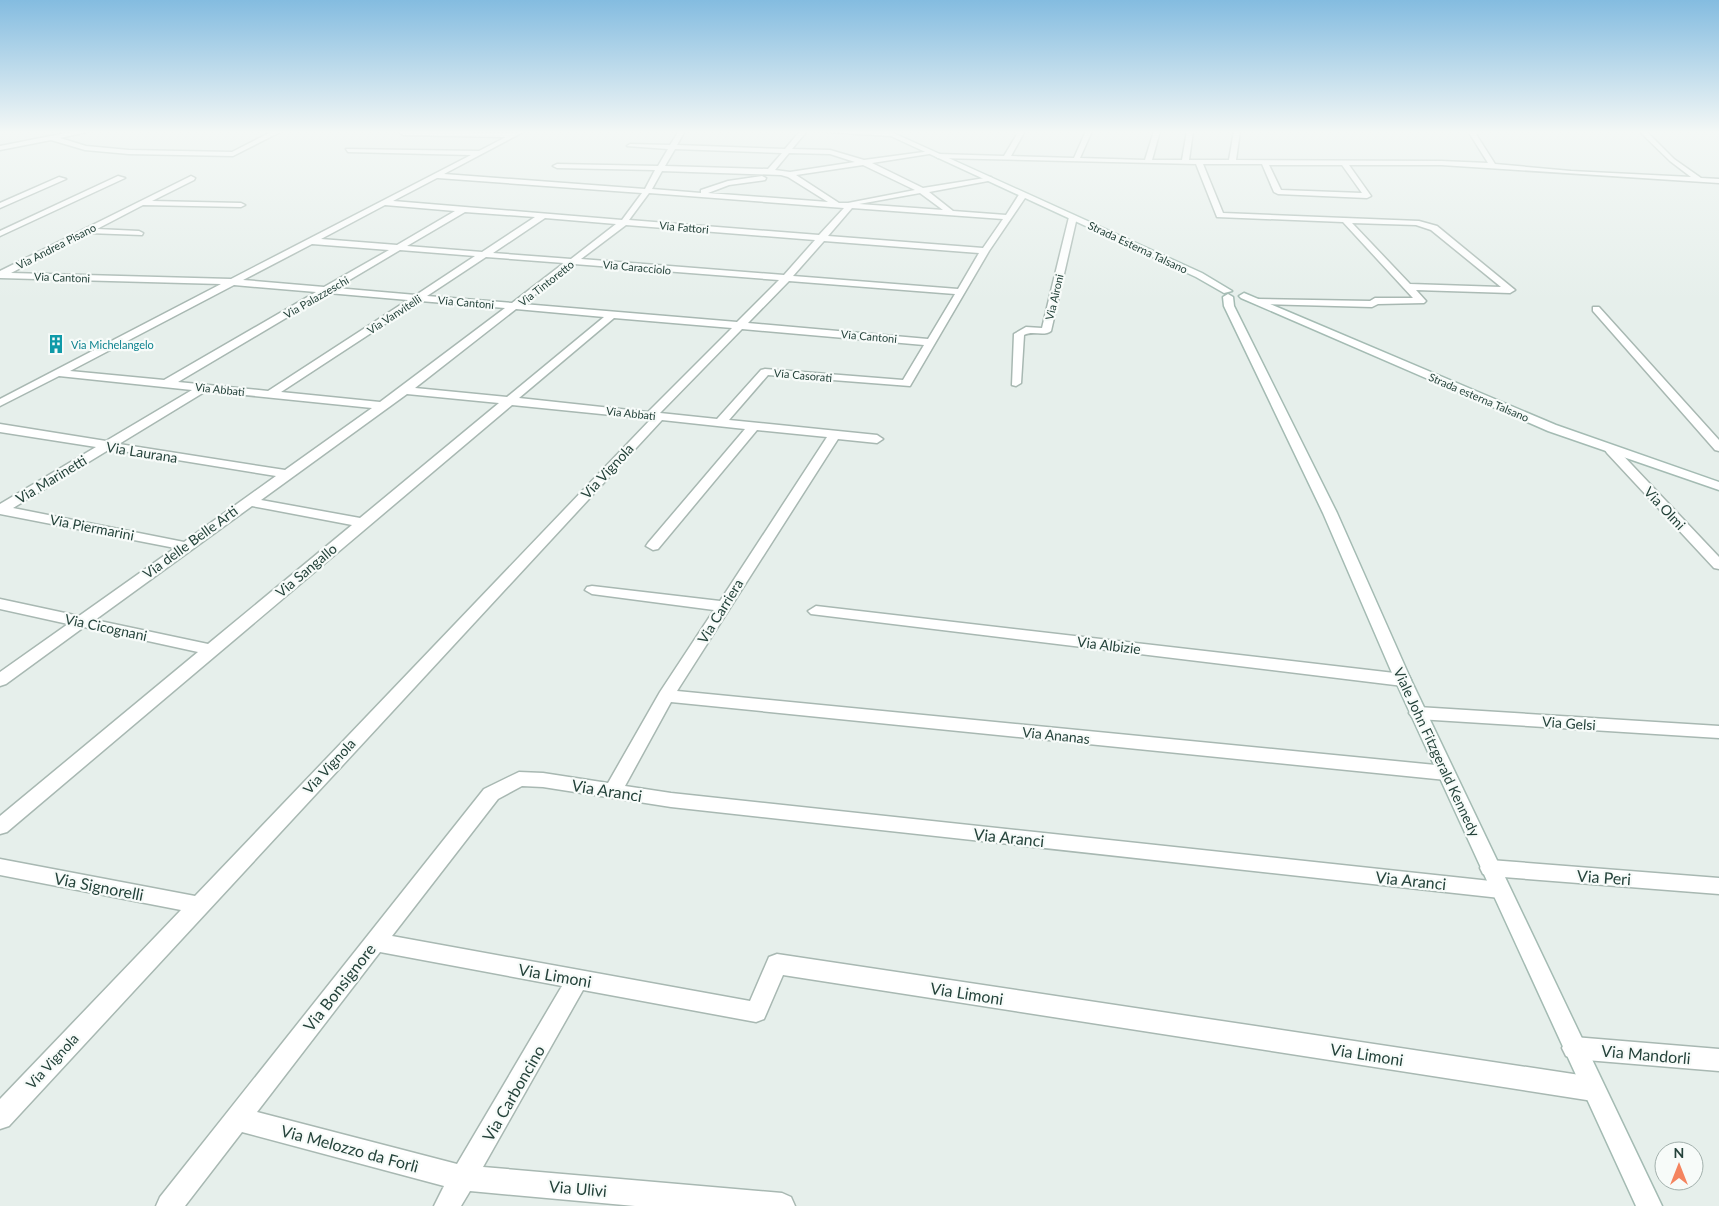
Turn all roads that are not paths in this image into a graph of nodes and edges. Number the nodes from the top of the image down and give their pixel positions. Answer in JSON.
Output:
{"nodes":[{"id":1,"x":43,"y":187,"type":"edge"},
{"id":2,"x":101,"y":187,"type":"edge"},
{"id":3,"x":172,"y":187,"type":"edge"},
{"id":4,"x":415,"y":187,"type":"edge"},
{"id":5,"x":595,"y":187,"type":"edge"},
{"id":6,"x":649,"y":187,"type":"edge"},
{"id":7,"x":716,"y":187,"type":"edge"},
{"id":8,"x":811,"y":187,"type":"edge"},
{"id":9,"x":914,"y":187,"type":"edge"},
{"id":10,"x":942,"y":187,"type":"edge"},
{"id":11,"x":1006,"y":187,"type":"edge"},
{"id":12,"x":1209,"y":187,"type":"edge"},
{"id":13,"x":1276,"y":187,"type":"edge"},
{"id":14,"x":1361,"y":187,"type":"edge"},
{"id":15,"x":647,"y":191,"type":"junction"},
{"id":16,"x":921,"y":191,"type":"junction"},
{"id":17,"x":697,"y":194,"type":"junction"},
{"id":18,"x":1023,"y":195,"type":"junction"},
{"id":19,"x":141,"y":203,"type":"junction"},
{"id":20,"x":384,"y":203,"type":"junction"},
{"id":21,"x":834,"y":204,"type":"junction"},
{"id":22,"x":848,"y":205,"type":"junction"},
{"id":23,"x":0,"y":206,"type":"edge"},
{"id":24,"x":241,"y":206,"type":"dead end"},
{"id":25,"x":464,"y":209,"type":"junction"},
{"id":26,"x":951,"y":213,"type":"junction"},
{"id":27,"x":543,"y":216,"type":"junction"},
{"id":28,"x":1006,"y":217,"type":"junction"},
{"id":29,"x":1072,"y":217,"type":"junction"},
{"id":30,"x":1346,"y":220,"type":"junction"},
{"id":31,"x":624,"y":222,"type":"junction"},
{"id":32,"x":85,"y":231,"type":"junction"},
{"id":33,"x":139,"y":233,"type":"dead end"},
{"id":34,"x":0,"y":234,"type":"edge"},
{"id":35,"x":820,"y":238,"type":"junction"},
{"id":36,"x":312,"y":241,"type":"junction"},
{"id":37,"x":400,"y":247,"type":"junction"},
{"id":38,"x":985,"y":251,"type":"junction"},
{"id":39,"x":485,"y":254,"type":"junction"},
{"id":40,"x":574,"y":262,"type":"junction"},
{"id":41,"x":0,"y":275,"type":"edge"},
{"id":42,"x":786,"y":278,"type":"junction"},
{"id":43,"x":232,"y":282,"type":"junction"},
{"id":44,"x":1408,"y":287,"type":"junction"},
{"id":45,"x":327,"y":290,"type":"junction"},
{"id":46,"x":961,"y":292,"type":"junction"},
{"id":47,"x":1233,"y":295,"type":"junction"},
{"id":48,"x":419,"y":298,"type":"junction"},
{"id":49,"x":1260,"y":302,"type":"junction"},
{"id":50,"x":516,"y":306,"type":"junction"},
{"id":51,"x":1596,"y":309,"type":"dead end"},
{"id":52,"x":613,"y":314,"type":"junction"},
{"id":53,"x":741,"y":325,"type":"junction"},
{"id":54,"x":930,"y":342,"type":"junction"},
{"id":55,"x":59,"y":373,"type":"junction"},
{"id":56,"x":168,"y":383,"type":"junction"},
{"id":57,"x":1016,"y":383,"type":"dead end"},
{"id":58,"x":205,"y":387,"type":"junction"},
{"id":59,"x":405,"y":390,"type":"junction"},
{"id":60,"x":271,"y":394,"type":"junction"},
{"id":61,"x":508,"y":401,"type":"junction"},
{"id":62,"x":0,"y":403,"type":"edge"},
{"id":63,"x":382,"y":406,"type":"junction"},
{"id":64,"x":655,"y":416,"type":"junction"},
{"id":65,"x":721,"y":422,"type":"junction"},
{"id":66,"x":754,"y":426,"type":"junction"},
{"id":67,"x":0,"y":428,"type":"edge"},
{"id":68,"x":834,"y":435,"type":"junction"},
{"id":69,"x":877,"y":440,"type":"dead end"},
{"id":70,"x":106,"y":446,"type":"junction"},
{"id":71,"x":1719,"y":447,"type":"edge"},
{"id":72,"x":1611,"y":450,"type":"junction"},
{"id":73,"x":285,"y":474,"type":"junction"},
{"id":74,"x":1719,"y":486,"type":"edge"},
{"id":75,"x":247,"y":501,"type":"junction"},
{"id":76,"x":0,"y":509,"type":"edge"},
{"id":77,"x":363,"y":523,"type":"junction"},
{"id":78,"x":184,"y":546,"type":"junction"},
{"id":79,"x":652,"y":546,"type":"dead end"},
{"id":80,"x":1719,"y":566,"type":"edge"},
{"id":81,"x":592,"y":590,"type":"dead end"},
{"id":82,"x":0,"y":604,"type":"edge"},
{"id":83,"x":723,"y":606,"type":"junction"},
{"id":84,"x":816,"y":611,"type":"dead end"},
{"id":85,"x":81,"y":621,"type":"junction"},
{"id":86,"x":212,"y":650,"type":"junction"},
{"id":87,"x":0,"y":680,"type":"edge"},
{"id":88,"x":1403,"y":680,"type":"junction"},
{"id":89,"x":666,"y":696,"type":"junction"},
{"id":90,"x":1418,"y":713,"type":"junction"},
{"id":91,"x":1719,"y":732,"type":"edge"},
{"id":92,"x":1446,"y":773,"type":"junction"},
{"id":93,"x":518,"y":779,"type":"joint"},
{"id":94,"x":613,"y":790,"type":"junction"},
{"id":95,"x":0,"y":827,"type":"edge"},
{"id":96,"x":0,"y":867,"type":"edge"},
{"id":97,"x":1490,"y":868,"type":"junction"},
{"id":98,"x":1719,"y":886,"type":"edge"},
{"id":99,"x":1500,"y":890,"type":"junction"},
{"id":100,"x":199,"y":905,"type":"junction"},
{"id":101,"x":374,"y":942,"type":"junction"},
{"id":102,"x":577,"y":980,"type":"junction"},
{"id":103,"x":1574,"y":1048,"type":"junction"},
{"id":104,"x":1719,"y":1060,"type":"edge"},
{"id":105,"x":1593,"y":1089,"type":"junction"},
{"id":106,"x":0,"y":1116,"type":"edge"},
{"id":107,"x":237,"y":1119,"type":"junction"},
{"id":108,"x":463,"y":1178,"type":"junction"},
{"id":109,"x":169,"y":1206,"type":"edge"},
{"id":110,"x":447,"y":1206,"type":"edge"},
{"id":111,"x":782,"y":1206,"type":"edge"},
{"id":112,"x":1650,"y":1206,"type":"edge"}],
"edges":[{"from":1,"to":23,"type":"street"},
{"from":2,"to":34,"type":"street"},
{"from":3,"to":19,"type":"street","name":"Via Andrea Pisano"},
{"from":4,"to":20,"type":"street"},
{"from":5,"to":15,"type":"street"},
{"from":6,"to":15,"type":"street","name":"Via Tintoretto"},
{"from":7,"to":17,"type":"street"},
{"from":8,"to":21,"type":"street"},
{"from":9,"to":16,"type":"street"},
{"from":10,"to":16,"type":"street"},
{"from":11,"to":18,"type":"street","name":"Strada Esterna Talsano"},
{"from":12,"to":30,"type":"street"},
{"from":13,"to":14,"type":"street"},
{"from":15,"to":17,"type":"street"},
{"from":15,"to":31,"type":"street","name":"Via Tintoretto"},
{"from":16,"to":22,"type":"street"},
{"from":16,"to":26,"type":"street"},
{"from":17,"to":21,"type":"street"},
{"from":18,"to":28,"type":"street"},
{"from":18,"to":29,"type":"street","name":"Strada Esterna Talsano"},
{"from":19,"to":24,"type":"street"},
{"from":19,"to":32,"type":"street","name":"Via Andrea Pisano"},
{"from":20,"to":25,"type":"street","name":"Via Fattori"},
{"from":20,"to":36,"type":"street"},
{"from":21,"to":22,"type":"street"},
{"from":22,"to":26,"type":"street"},
{"from":22,"to":35,"type":"street","name":"Via Vignola"},
{"from":25,"to":27,"type":"street","name":"Via Fattori"},
{"from":25,"to":37,"type":"street","name":"Via Palazzeschi"},
{"from":26,"to":28,"type":"street"},
{"from":27,"to":31,"type":"street","name":"Via Fattori"},
{"from":27,"to":39,"type":"street","name":"Via Vanvitelli"},
{"from":28,"to":38,"type":"street"},
{"from":29,"to":47,"type":"street","name":"Strada Esterna Talsano"},
{"from":29,"to":57,"type":"street","name":"Via Aironi"},
{"from":30,"to":44,"type":"street"},
{"from":30,"to":44,"type":"street"},
{"from":31,"to":35,"type":"street","name":"Via Fattori"},
{"from":31,"to":40,"type":"street","name":"Via Tintoretto"},
{"from":32,"to":33,"type":"street"},
{"from":32,"to":41,"type":"street","name":"Via Andrea Pisano"},
{"from":35,"to":38,"type":"street","name":"Via Fattori"},
{"from":35,"to":42,"type":"street","name":"Via Vignola"},
{"from":36,"to":37,"type":"street","name":"Via Caracciolo"},
{"from":36,"to":43,"type":"street"},
{"from":37,"to":39,"type":"street","name":"Via Caracciolo"},
{"from":37,"to":45,"type":"street","name":"Via Palazzeschi"},
{"from":38,"to":46,"type":"street"},
{"from":39,"to":40,"type":"street","name":"Via Caracciolo"},
{"from":39,"to":48,"type":"street","name":"Via Vanvitelli"},
{"from":40,"to":42,"type":"street","name":"Via Caracciolo"},
{"from":40,"to":50,"type":"street","name":"Via Tintoretto"},
{"from":41,"to":43,"type":"street","name":"Via Cantoni"},
{"from":42,"to":46,"type":"street","name":"Via Caracciolo"},
{"from":42,"to":53,"type":"street","name":"Via Vignola"},
{"from":43,"to":45,"type":"street","name":"Via Cantoni"},
{"from":43,"to":55,"type":"street"},
{"from":44,"to":49,"type":"street"},
{"from":45,"to":48,"type":"street","name":"Via Cantoni"},
{"from":45,"to":56,"type":"street","name":"Via Palazzeschi"},
{"from":46,"to":54,"type":"street"},
{"from":47,"to":49,"type":"street","name":"Strada esterna Talsano"},
{"from":47,"to":88,"type":"street","name":"Viale John Fitzgerald Kennedy"},
{"from":48,"to":50,"type":"street","name":"Via Cantoni"},
{"from":48,"to":60,"type":"street","name":"Via Vanvitelli"},
{"from":49,"to":72,"type":"street","name":"Strada esterna Talsano"},
{"from":50,"to":52,"type":"street","name":"Via Cantoni"},
{"from":50,"to":59,"type":"street","name":"Via Tintoretto"},
{"from":51,"to":71,"type":"street"},
{"from":52,"to":53,"type":"street","name":"Via Cantoni"},
{"from":52,"to":61,"type":"street","name":"Via Sangallo"},
{"from":53,"to":54,"type":"street","name":"Via Cantoni"},
{"from":53,"to":64,"type":"street","name":"Via Vignola"},
{"from":54,"to":65,"type":"street","name":"Via Casorati"},
{"from":55,"to":56,"type":"street","name":"Via Abbati"},
{"from":55,"to":62,"type":"street"},
{"from":56,"to":58,"type":"street","name":"Via Abbati"},
{"from":58,"to":60,"type":"street","name":"Via Abbati"},
{"from":58,"to":70,"type":"street","name":"Via Marinetti"},
{"from":59,"to":61,"type":"street","name":"Via Abbati"},
{"from":59,"to":63,"type":"street","name":"Via Tintoretto"},
{"from":60,"to":63,"type":"street","name":"Via Abbati"},
{"from":61,"to":64,"type":"street","name":"Via Abbati"},
{"from":61,"to":77,"type":"street","name":"Via Sangallo"},
{"from":63,"to":73,"type":"street","name":"Via delle Belle Arti"},
{"from":64,"to":65,"type":"street","name":"Via Abbati"},
{"from":64,"to":100,"type":"street","name":"Via Vignola"},
{"from":65,"to":66,"type":"street","name":"Via Abbati"},
{"from":66,"to":68,"type":"street","name":"Via Abbati"},
{"from":66,"to":79,"type":"street"},
{"from":67,"to":70,"type":"street","name":"Via Laurana"},
{"from":68,"to":69,"type":"street","name":"Via Abbati"},
{"from":68,"to":83,"type":"street","name":"Via Carriera"},
{"from":70,"to":73,"type":"street","name":"Via Laurana"},
{"from":70,"to":76,"type":"street","name":"Via Marinetti"},
{"from":72,"to":74,"type":"street","name":"Strada esterna Talsano"},
{"from":72,"to":80,"type":"street","name":"Via Olmi"},
{"from":73,"to":75,"type":"street","name":"Via delle Belle Arti"},
{"from":75,"to":77,"type":"street"},
{"from":75,"to":78,"type":"street","name":"Via delle Belle Arti"},
{"from":76,"to":78,"type":"street","name":"Via Piermarini"},
{"from":77,"to":86,"type":"street","name":"Via Sangallo"},
{"from":78,"to":85,"type":"street","name":"Via delle Belle Arti"},
{"from":81,"to":83,"type":"street"},
{"from":82,"to":85,"type":"street","name":"Via Cicognani"},
{"from":83,"to":89,"type":"street","name":"Via Carriera"},
{"from":84,"to":88,"type":"street","name":"Via Albizie"},
{"from":85,"to":86,"type":"street","name":"Via Cicognani"},
{"from":85,"to":87,"type":"street","name":"Via delle Belle Arti"},
{"from":86,"to":95,"type":"street","name":"Via Sangallo"},
{"from":88,"to":90,"type":"street","name":"Viale John Fitzgerald Kennedy"},
{"from":89,"to":92,"type":"street","name":"Via Ananas"},
{"from":89,"to":94,"type":"street","name":"Via Carriera"},
{"from":90,"to":91,"type":"street","name":"Via Gelsi"},
{"from":90,"to":92,"type":"street","name":"Viale John Fitzgerald Kennedy"},
{"from":92,"to":97,"type":"street","name":"Viale John Fitzgerald Kennedy"},
{"from":93,"to":94,"type":"street","name":"Via Aranci"},
{"from":93,"to":101,"type":"street","name":"Via Bonsignore"},
{"from":94,"to":99,"type":"street","name":"Via Aranci"},
{"from":96,"to":100,"type":"street","name":"Via Signorelli"},
{"from":97,"to":98,"type":"street","name":"Via Peri"},
{"from":97,"to":99,"type":"street","name":"Viale John Fitzgerald Kennedy"},
{"from":99,"to":103,"type":"street","name":"Viale John Fitzgerald Kennedy"},
{"from":100,"to":106,"type":"street","name":"Via Vignola"},
{"from":101,"to":102,"type":"street","name":"Via Limoni"},
{"from":101,"to":107,"type":"street","name":"Via Bonsignore"},
{"from":102,"to":105,"type":"street","name":"Via Limoni"},
{"from":102,"to":108,"type":"street","name":"Via Carboncino"},
{"from":103,"to":104,"type":"street","name":"Via Mandorli"},
{"from":103,"to":105,"type":"street","name":"Viale John Fitzgerald Kennedy"},
{"from":105,"to":112,"type":"street","name":"Viale John Fitzgerald Kennedy"},
{"from":107,"to":108,"type":"street","name":"Via Melozzo da Forlì"},
{"from":107,"to":109,"type":"street","name":"Via Bonsignore"},
{"from":108,"to":110,"type":"street","name":"Via Carboncino"},
{"from":108,"to":111,"type":"street","name":"Via Ulivi"}]}
